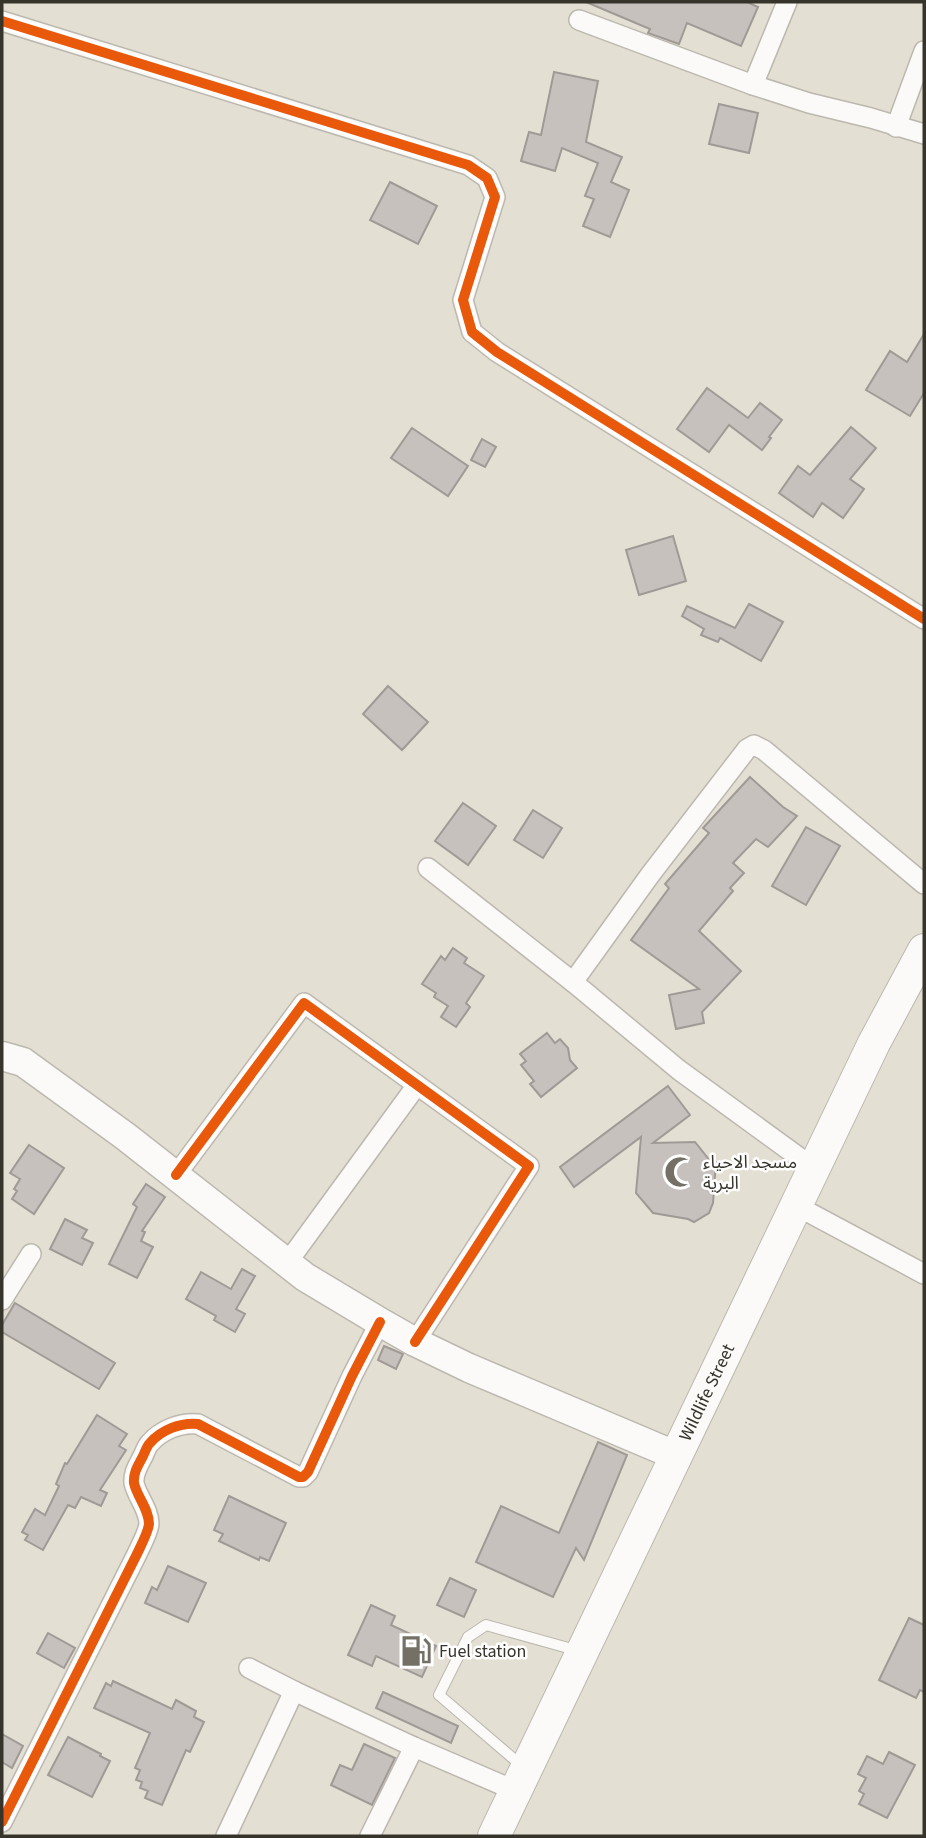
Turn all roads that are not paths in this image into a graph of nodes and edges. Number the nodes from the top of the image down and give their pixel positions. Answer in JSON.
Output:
{"nodes":[{"id":1,"x":787,"y":2,"type":"edge"},
{"id":2,"x":579,"y":20,"type":"dead end"},
{"id":3,"x":2,"y":21,"type":"edge"},
{"id":4,"x":924,"y":51,"type":"edge"},
{"id":5,"x":753,"y":85,"type":"junction"},
{"id":6,"x":896,"y":127,"type":"junction"},
{"id":7,"x":924,"y":134,"type":"edge"},
{"id":8,"x":924,"y":619,"type":"edge"},
{"id":9,"x":428,"y":868,"type":"dead end"},
{"id":10,"x":924,"y":884,"type":"edge"},
{"id":11,"x":924,"y":950,"type":"edge"},
{"id":12,"x":573,"y":982,"type":"junction"},
{"id":13,"x":2,"y":1056,"type":"edge"},
{"id":14,"x":417,"y":1085,"type":"junction"},
{"id":15,"x":815,"y":1169,"type":"junction"},
{"id":16,"x":176,"y":1175,"type":"junction"},
{"id":17,"x":797,"y":1206,"type":"junction"},
{"id":18,"x":31,"y":1254,"type":"dead end"},
{"id":19,"x":287,"y":1263,"type":"junction"},
{"id":20,"x":924,"y":1274,"type":"edge"},
{"id":21,"x":2,"y":1300,"type":"edge"},
{"id":22,"x":380,"y":1322,"type":"junction"},
{"id":23,"x":415,"y":1342,"type":"junction"},
{"id":24,"x":677,"y":1456,"type":"junction"},
{"id":25,"x":583,"y":1653,"type":"junction"},
{"id":26,"x":249,"y":1668,"type":"dead end"},
{"id":27,"x":294,"y":1691,"type":"junction"},
{"id":28,"x":414,"y":1747,"type":"junction"},
{"id":29,"x":522,"y":1780,"type":"junction"},
{"id":30,"x":2,"y":1822,"type":"edge"},
{"id":31,"x":226,"y":1836,"type":"edge"},
{"id":32,"x":370,"y":1836,"type":"edge"},
{"id":33,"x":495,"y":1836,"type":"edge"}],
"edges":[{"from":1,"to":5,"type":"street"},
{"from":2,"to":5,"type":"street"},
{"from":3,"to":8,"type":"street"},
{"from":4,"to":6,"type":"street"},
{"from":5,"to":6,"type":"street"},
{"from":6,"to":7,"type":"street"},
{"from":9,"to":12,"type":"street"},
{"from":10,"to":12,"type":"street"},
{"from":11,"to":15,"type":"main road","name":"Wildlife Street"},
{"from":12,"to":15,"type":"street"},
{"from":13,"to":16,"type":"main road"},
{"from":14,"to":16,"type":"street"},
{"from":14,"to":19,"type":"street"},
{"from":14,"to":23,"type":"street"},
{"from":15,"to":17,"type":"main road","name":"Wildlife Street"},
{"from":16,"to":19,"type":"main road"},
{"from":17,"to":20,"type":"street"},
{"from":17,"to":24,"type":"main road","name":"Wildlife Street"},
{"from":18,"to":21,"type":"street"},
{"from":19,"to":22,"type":"main road"},
{"from":22,"to":23,"type":"main road"},
{"from":22,"to":30,"type":"street"},
{"from":23,"to":24,"type":"main road"},
{"from":24,"to":25,"type":"main road","name":"Wildlife Street"},
{"from":25,"to":29,"type":"main road","name":"Wildlife Street"},
{"from":25,"to":29,"type":"lane"},
{"from":26,"to":27,"type":"street"},
{"from":27,"to":28,"type":"street"},
{"from":27,"to":31,"type":"street"},
{"from":28,"to":29,"type":"street"},
{"from":28,"to":32,"type":"street"},
{"from":29,"to":33,"type":"main road","name":"Wildlife Street"}]}
